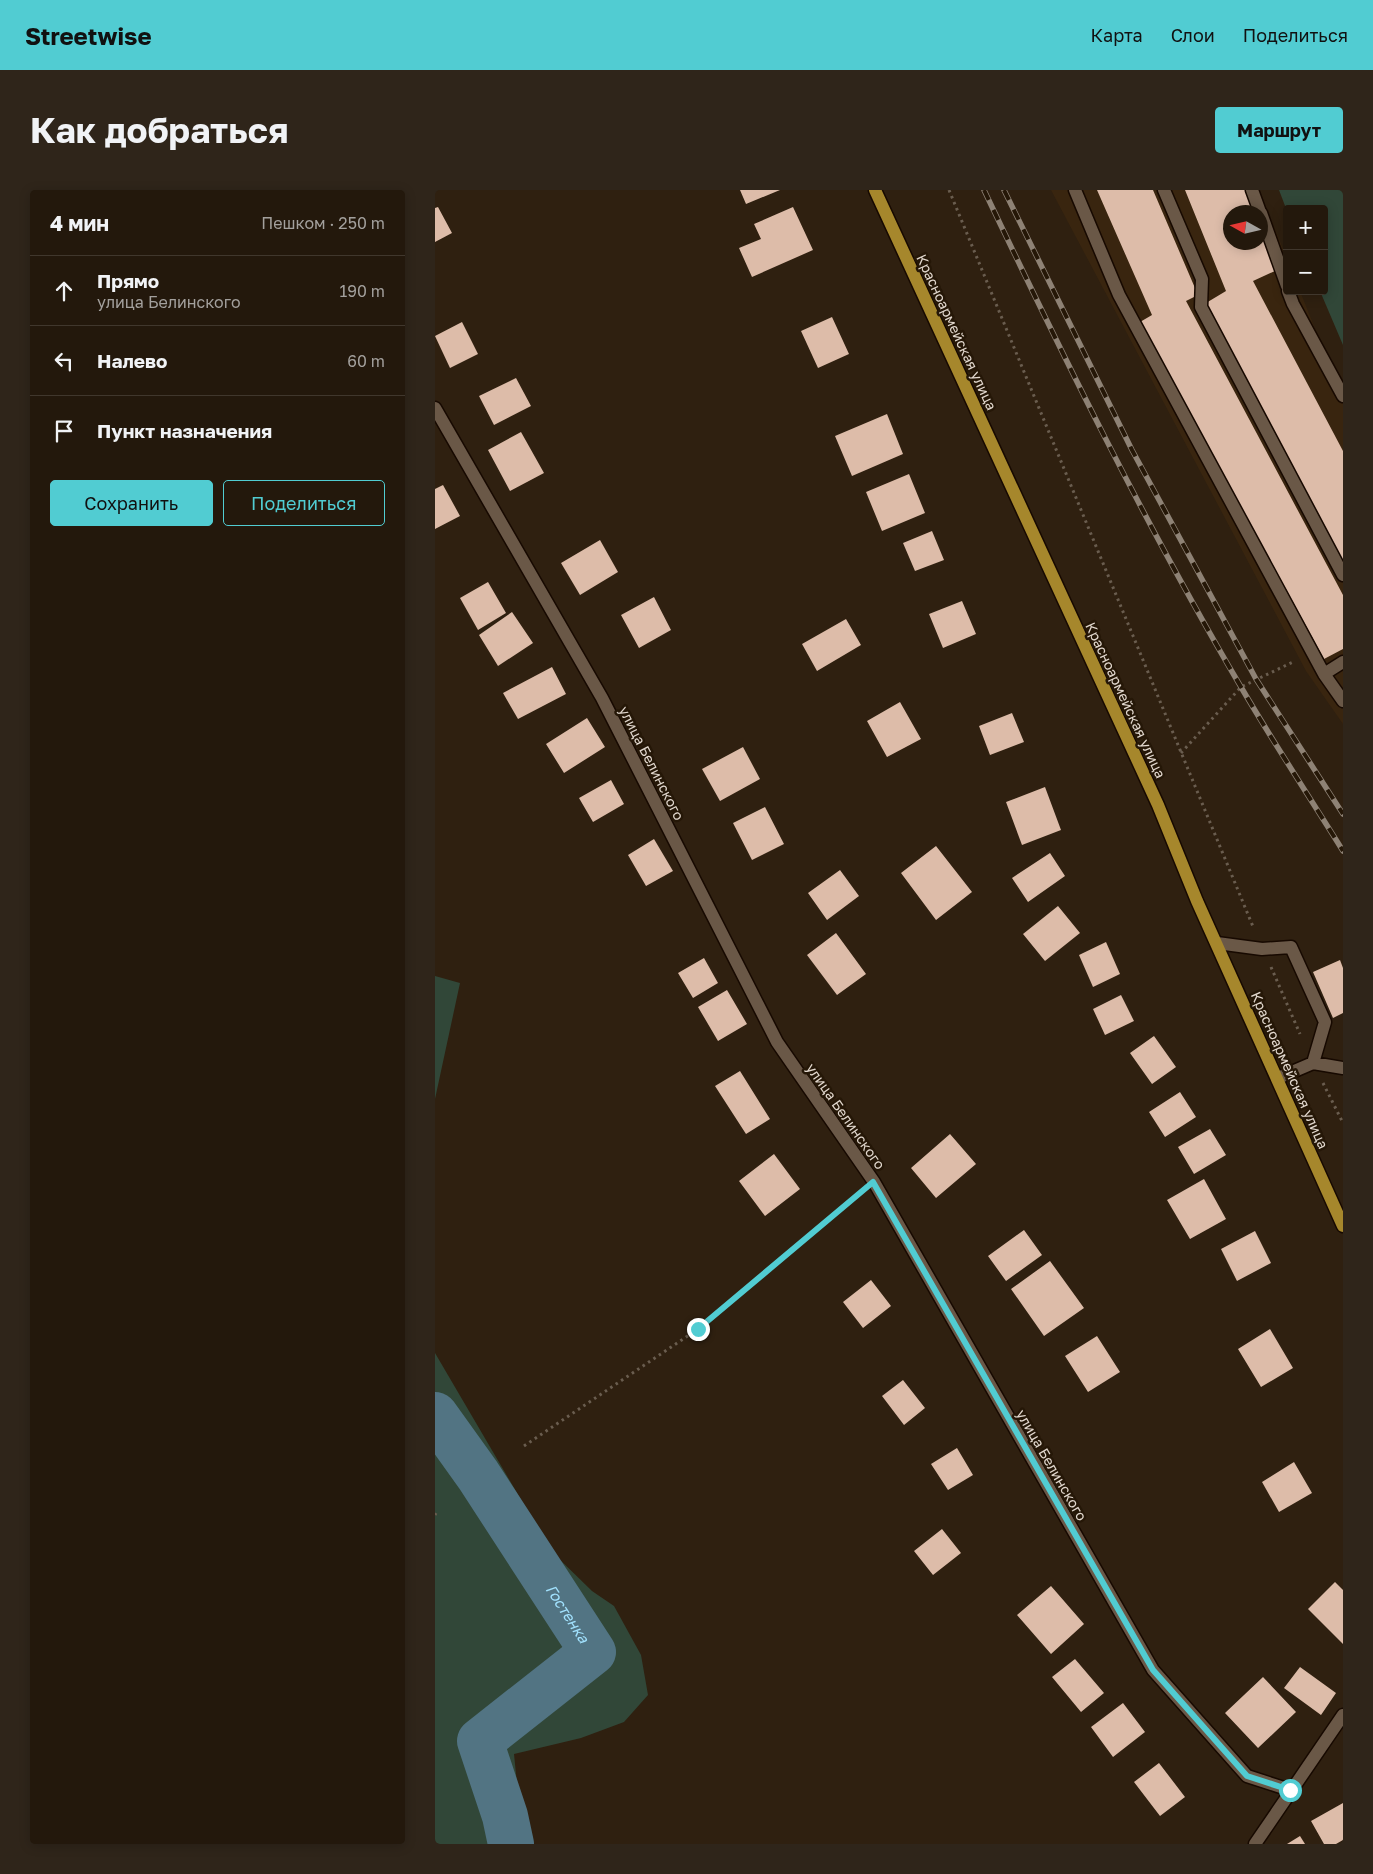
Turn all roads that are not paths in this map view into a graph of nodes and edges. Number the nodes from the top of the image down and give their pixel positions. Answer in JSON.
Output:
{"nodes":[{"id":1,"x":875,"y":190,"type":"edge"},
{"id":2,"x":1075,"y":190,"type":"edge"},
{"id":3,"x":1164,"y":190,"type":"edge"},
{"id":4,"x":1252,"y":190,"type":"edge"},
{"id":5,"x":1257,"y":205,"type":"edge"},
{"id":6,"x":1268,"y":235,"type":"edge"},
{"id":7,"x":1283,"y":275,"type":"edge"},
{"id":8,"x":1290,"y":295,"type":"edge"},
{"id":9,"x":1343,"y":396,"type":"edge"},
{"id":10,"x":435,"y":408,"type":"edge"},
{"id":11,"x":1343,"y":575,"type":"edge"},
{"id":12,"x":1343,"y":662,"type":"edge"},
{"id":13,"x":1324,"y":674,"type":"junction"},
{"id":14,"x":1343,"y":701,"type":"edge"},
{"id":15,"x":1217,"y":943,"type":"junction"},
{"id":16,"x":1313,"y":1063,"type":"junction"},
{"id":17,"x":1343,"y":1068,"type":"edge"},
{"id":18,"x":1277,"y":1078,"type":"junction"},
{"id":19,"x":1343,"y":1226,"type":"edge"},
{"id":20,"x":1343,"y":1715,"type":"edge"},
{"id":21,"x":1290,"y":1790,"type":"junction"},
{"id":22,"x":1255,"y":1844,"type":"edge"}],
"edges":[{"from":1,"to":15,"type":"main road","name":"Красноармейская улица"},
{"from":2,"to":13,"type":"street"},
{"from":3,"to":11,"type":"street"},
{"from":4,"to":5,"type":"street"},
{"from":6,"to":7,"type":"street"},
{"from":8,"to":9,"type":"street"},
{"from":10,"to":21,"type":"street","name":"улица Белинского"},
{"from":12,"to":13,"type":"street"},
{"from":13,"to":14,"type":"street"},
{"from":15,"to":16,"type":"street"},
{"from":15,"to":18,"type":"main road","name":"Красноармейская улица"},
{"from":16,"to":17,"type":"street"},
{"from":16,"to":18,"type":"street"},
{"from":18,"to":19,"type":"main road","name":"Красноармейская улица"},
{"from":20,"to":21,"type":"street"},
{"from":21,"to":22,"type":"street"}]}
